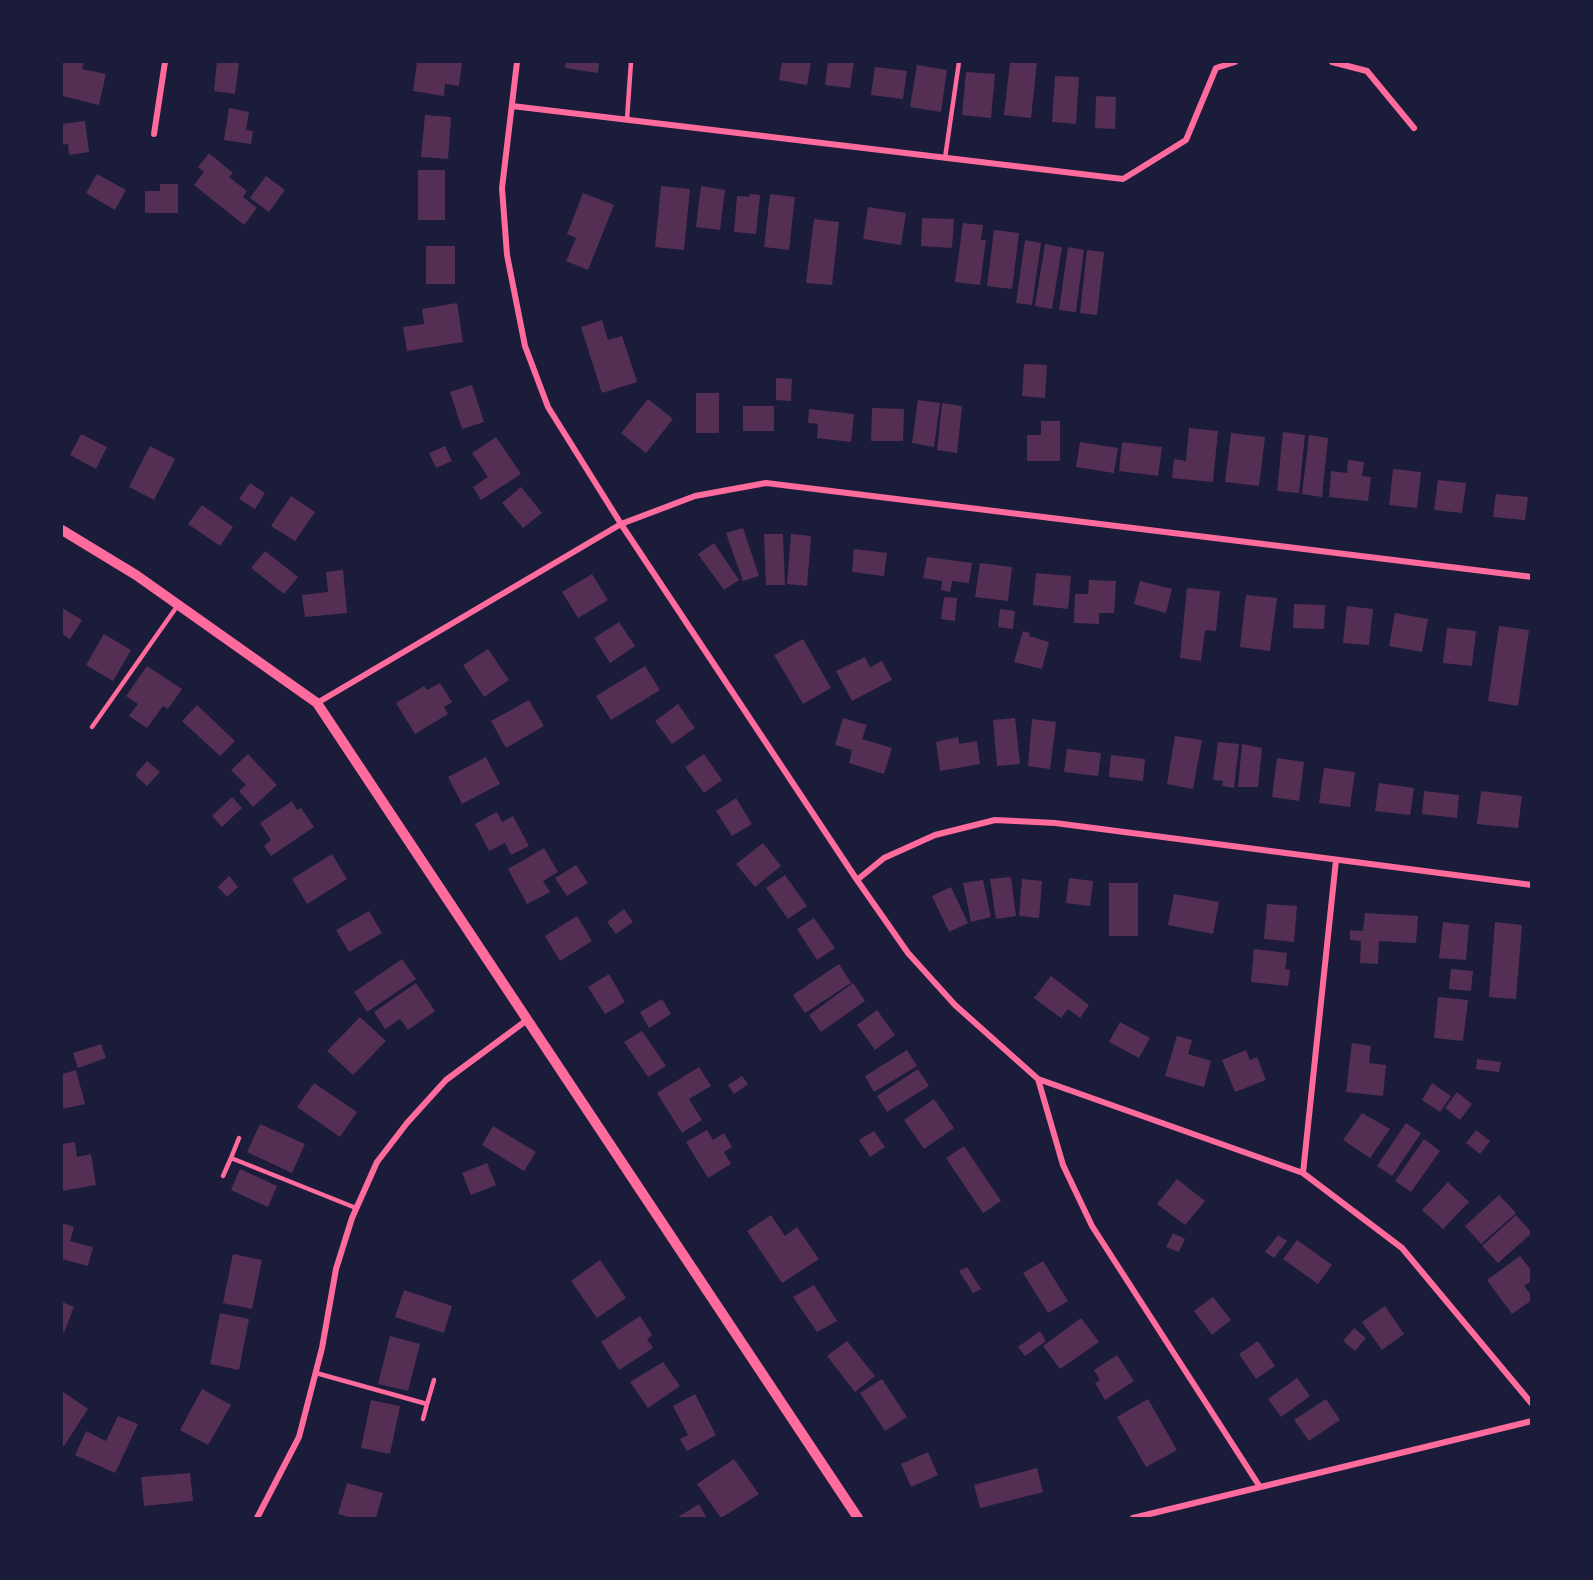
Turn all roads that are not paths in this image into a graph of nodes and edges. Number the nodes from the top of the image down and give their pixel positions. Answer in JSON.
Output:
{"nodes":[{"id":1,"x":165,"y":62,"type":"edge"},
{"id":2,"x":518,"y":62,"type":"edge"},
{"id":3,"x":631,"y":62,"type":"edge"},
{"id":4,"x":959,"y":62,"type":"edge"},
{"id":5,"x":1235,"y":62,"type":"edge"},
{"id":6,"x":1332,"y":62,"type":"edge"},
{"id":7,"x":512,"y":106,"type":"junction"},
{"id":8,"x":627,"y":119,"type":"junction"},
{"id":9,"x":1414,"y":128,"type":"dead end"},
{"id":10,"x":154,"y":134,"type":"dead end"},
{"id":11,"x":945,"y":158,"type":"junction"},
{"id":12,"x":621,"y":524,"type":"junction"},
{"id":13,"x":62,"y":530,"type":"edge"},
{"id":14,"x":1532,"y":577,"type":"edge"},
{"id":15,"x":178,"y":605,"type":"junction"},
{"id":16,"x":317,"y":703,"type":"junction"},
{"id":17,"x":92,"y":727,"type":"dead end"},
{"id":18,"x":1336,"y":860,"type":"junction"},
{"id":19,"x":857,"y":880,"type":"junction"},
{"id":20,"x":1532,"y":885,"type":"edge"},
{"id":21,"x":527,"y":1020,"type":"junction"},
{"id":22,"x":1038,"y":1079,"type":"junction"},
{"id":23,"x":239,"y":1138,"type":"dead end"},
{"id":24,"x":231,"y":1158,"type":"junction"},
{"id":25,"x":1303,"y":1173,"type":"junction"},
{"id":26,"x":223,"y":1176,"type":"dead end"},
{"id":27,"x":356,"y":1208,"type":"junction"},
{"id":28,"x":316,"y":1373,"type":"junction"},
{"id":29,"x":434,"y":1380,"type":"dead end"},
{"id":30,"x":427,"y":1404,"type":"junction"},
{"id":31,"x":1532,"y":1404,"type":"edge"},
{"id":32,"x":423,"y":1419,"type":"dead end"},
{"id":33,"x":1532,"y":1421,"type":"edge"},
{"id":34,"x":1260,"y":1487,"type":"junction"},
{"id":35,"x":257,"y":1518,"type":"edge"},
{"id":36,"x":858,"y":1518,"type":"edge"},
{"id":37,"x":1133,"y":1518,"type":"edge"}],
"edges":[{"from":1,"to":10,"type":"street"},
{"from":2,"to":7,"type":"street"},
{"from":3,"to":8,"type":"lane"},
{"from":4,"to":11,"type":"lane"},
{"from":5,"to":11,"type":"street"},
{"from":6,"to":9,"type":"street"},
{"from":7,"to":8,"type":"street"},
{"from":7,"to":12,"type":"street"},
{"from":8,"to":11,"type":"street"},
{"from":12,"to":14,"type":"street"},
{"from":12,"to":16,"type":"street"},
{"from":12,"to":19,"type":"street"},
{"from":13,"to":15,"type":"street"},
{"from":15,"to":16,"type":"street"},
{"from":15,"to":17,"type":"lane"},
{"from":16,"to":21,"type":"street"},
{"from":18,"to":19,"type":"street"},
{"from":18,"to":20,"type":"street"},
{"from":18,"to":25,"type":"street"},
{"from":19,"to":22,"type":"street"},
{"from":21,"to":27,"type":"street"},
{"from":21,"to":36,"type":"street"},
{"from":22,"to":25,"type":"street"},
{"from":22,"to":34,"type":"street"},
{"from":23,"to":24,"type":"lane"},
{"from":24,"to":26,"type":"lane"},
{"from":24,"to":27,"type":"lane"},
{"from":25,"to":31,"type":"street"},
{"from":27,"to":28,"type":"street"},
{"from":28,"to":30,"type":"lane"},
{"from":28,"to":35,"type":"street"},
{"from":29,"to":30,"type":"lane"},
{"from":30,"to":32,"type":"lane"},
{"from":33,"to":34,"type":"street"},
{"from":34,"to":37,"type":"street"}]}
